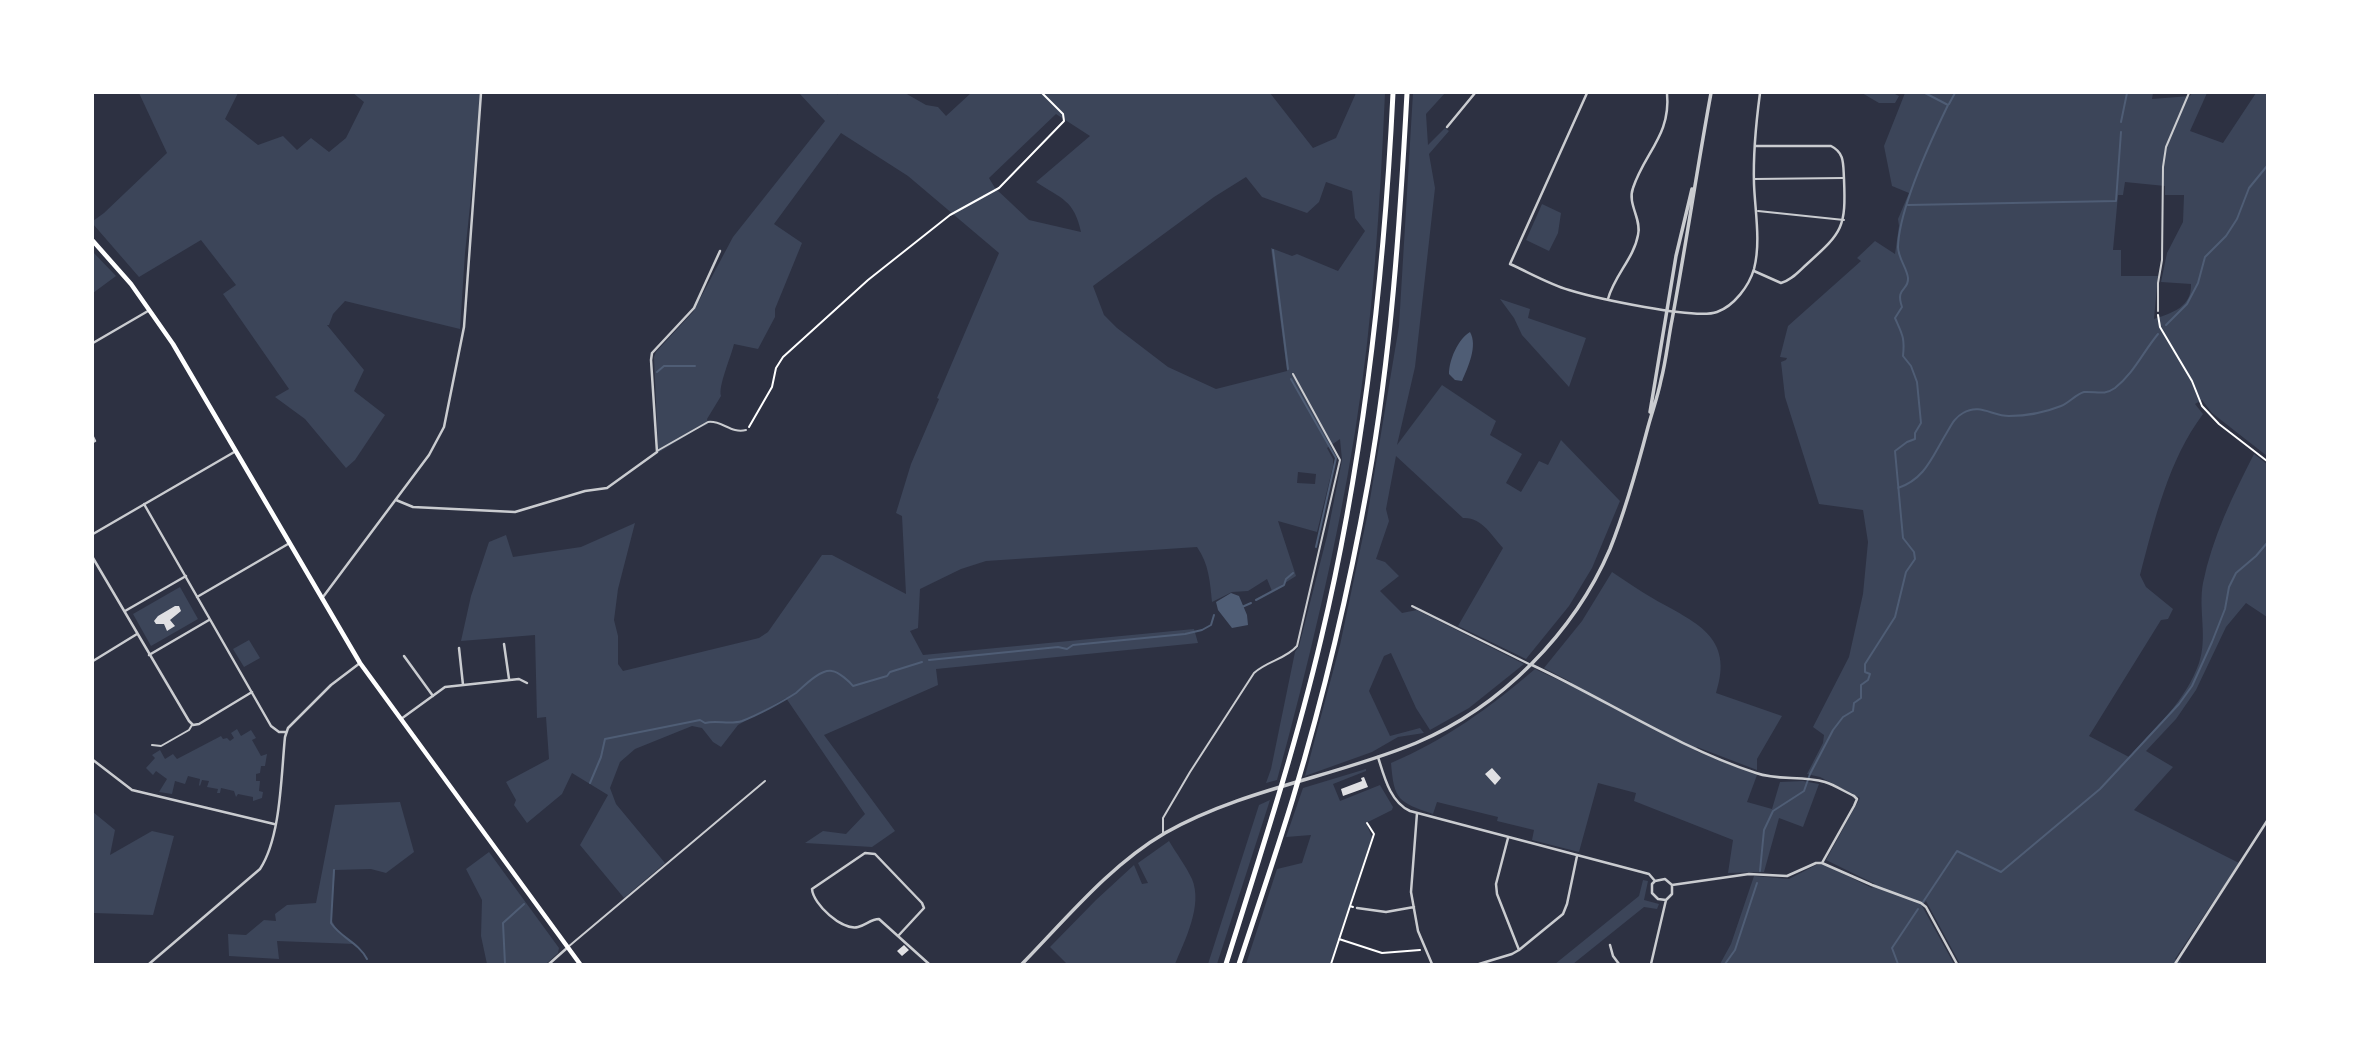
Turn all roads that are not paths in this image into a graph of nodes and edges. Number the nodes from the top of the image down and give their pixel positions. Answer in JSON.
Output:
{"nodes":[{"id":1,"x":481,"y":93,"type":"edge"},
{"id":2,"x":1393,"y":93,"type":"edge"},
{"id":3,"x":1407,"y":93,"type":"edge"},
{"id":4,"x":1475,"y":93,"type":"edge"},
{"id":5,"x":1587,"y":93,"type":"edge"},
{"id":6,"x":1667,"y":93,"type":"edge"},
{"id":7,"x":1711,"y":93,"type":"edge"},
{"id":8,"x":1760,"y":93,"type":"edge"},
{"id":9,"x":2189,"y":93,"type":"edge"},
{"id":10,"x":1447,"y":127,"type":"dead end"},
{"id":11,"x":1755,"y":146,"type":"junction"},
{"id":12,"x":1698,"y":164,"type":"junction"},
{"id":13,"x":1844,"y":178,"type":"junction"},
{"id":14,"x":1754,"y":179,"type":"junction"},
{"id":15,"x":1755,"y":211,"type":"junction"},
{"id":16,"x":1844,"y":220,"type":"junction"},
{"id":17,"x":93,"y":241,"type":"edge"},
{"id":18,"x":720,"y":251,"type":"dead end"},
{"id":19,"x":1754,"y":271,"type":"junction"},
{"id":20,"x":1608,"y":299,"type":"junction"},
{"id":21,"x":150,"y":309,"type":"junction"},
{"id":22,"x":1666,"y":310,"type":"junction"},
{"id":23,"x":1673,"y":311,"type":"junction"},
{"id":24,"x":2158,"y":311,"type":"road end"},
{"id":25,"x":93,"y":344,"type":"edge"},
{"id":26,"x":1293,"y":374,"type":"dead end"},
{"id":27,"x":1649,"y":425,"type":"junction"},
{"id":28,"x":746,"y":430,"type":"road end"},
{"id":29,"x":93,"y":437,"type":"edge"},
{"id":30,"x":93,"y":442,"type":"edge"},
{"id":31,"x":236,"y":451,"type":"junction"},
{"id":32,"x":657,"y":452,"type":"junction"},
{"id":33,"x":396,"y":500,"type":"junction"},
{"id":34,"x":144,"y":505,"type":"junction"},
{"id":35,"x":93,"y":534,"type":"edge"},
{"id":36,"x":290,"y":543,"type":"junction"},
{"id":37,"x":93,"y":558,"type":"edge"},
{"id":38,"x":186,"y":576,"type":"junction"},
{"id":39,"x":197,"y":597,"type":"junction"},
{"id":40,"x":322,"y":598,"type":"junction"},
{"id":41,"x":1412,"y":606,"type":"dead end"},
{"id":42,"x":124,"y":612,"type":"junction"},
{"id":43,"x":209,"y":620,"type":"junction"},
{"id":44,"x":137,"y":634,"type":"junction"},
{"id":45,"x":504,"y":644,"type":"dead end"},
{"id":46,"x":458,"y":648,"type":"dead end"},
{"id":47,"x":149,"y":655,"type":"junction"},
{"id":48,"x":404,"y":656,"type":"dead end"},
{"id":49,"x":93,"y":661,"type":"edge"},
{"id":50,"x":360,"y":663,"type":"junction"},
{"id":51,"x":1530,"y":664,"type":"junction"},
{"id":52,"x":509,"y":680,"type":"junction"},
{"id":53,"x":527,"y":683,"type":"dead end"},
{"id":54,"x":463,"y":685,"type":"junction"},
{"id":55,"x":251,"y":692,"type":"junction"},
{"id":56,"x":433,"y":696,"type":"junction"},
{"id":57,"x":401,"y":719,"type":"junction"},
{"id":58,"x":193,"y":725,"type":"junction"},
{"id":59,"x":286,"y":732,"type":"junction"},
{"id":60,"x":152,"y":745,"type":"dead end"},
{"id":61,"x":1378,"y":756,"type":"junction"},
{"id":62,"x":93,"y":760,"type":"edge"},
{"id":63,"x":765,"y":781,"type":"dead end"},
{"id":64,"x":1417,"y":813,"type":"junction"},
{"id":65,"x":2267,"y":821,"type":"edge"},
{"id":66,"x":275,"y":824,"type":"junction"},
{"id":67,"x":1163,"y":834,"type":"junction"},
{"id":68,"x":1508,"y":838,"type":"junction"},
{"id":69,"x":1577,"y":856,"type":"junction"},
{"id":70,"x":1822,"y":863,"type":"junction"},
{"id":71,"x":1655,"y":881,"type":"junction"},
{"id":72,"x":1672,"y":884,"type":"junction"},
{"id":73,"x":1666,"y":900,"type":"junction"},
{"id":74,"x":1414,"y":907,"type":"junction"},
{"id":75,"x":1357,"y":908,"type":"road end"},
{"id":76,"x":899,"y":935,"type":"junction"},
{"id":77,"x":1609,"y":945,"type":"dead end"},
{"id":78,"x":567,"y":947,"type":"junction"},
{"id":79,"x":1519,"y":950,"type":"junction"},
{"id":80,"x":149,"y":964,"type":"edge"},
{"id":81,"x":549,"y":964,"type":"edge"},
{"id":82,"x":580,"y":964,"type":"edge"},
{"id":83,"x":929,"y":964,"type":"edge"},
{"id":84,"x":1021,"y":964,"type":"edge"},
{"id":85,"x":1226,"y":964,"type":"edge"},
{"id":86,"x":1239,"y":964,"type":"edge"},
{"id":87,"x":1432,"y":964,"type":"edge"},
{"id":88,"x":1479,"y":964,"type":"edge"},
{"id":89,"x":1619,"y":964,"type":"edge"},
{"id":90,"x":1651,"y":964,"type":"edge"},
{"id":91,"x":1957,"y":964,"type":"edge"},
{"id":92,"x":2175,"y":964,"type":"edge"}],
"edges":[{"from":1,"to":33,"type":"street"},
{"from":2,"to":85,"type":"highway"},
{"from":3,"to":86,"type":"highway"},
{"from":4,"to":10,"type":"street"},
{"from":5,"to":20,"type":"street"},
{"from":6,"to":20,"type":"street"},
{"from":7,"to":12,"type":"street"},
{"from":8,"to":11,"type":"street"},
{"from":9,"to":24,"type":"lane"},
{"from":11,"to":13,"type":"street"},
{"from":11,"to":14,"type":"street"},
{"from":12,"to":22,"type":"street"},
{"from":12,"to":23,"type":"street"},
{"from":13,"to":14,"type":"lane"},
{"from":13,"to":16,"type":"street"},
{"from":14,"to":15,"type":"street"},
{"from":15,"to":16,"type":"lane"},
{"from":15,"to":19,"type":"street"},
{"from":16,"to":19,"type":"street"},
{"from":17,"to":21,"type":"main road"},
{"from":18,"to":32,"type":"street"},
{"from":19,"to":23,"type":"street"},
{"from":20,"to":22,"type":"street"},
{"from":21,"to":25,"type":"street"},
{"from":21,"to":31,"type":"main road"},
{"from":22,"to":23,"type":"street"},
{"from":22,"to":27,"type":"street"},
{"from":23,"to":27,"type":"street"},
{"from":26,"to":67,"type":"lane"},
{"from":27,"to":51,"type":"street"},
{"from":28,"to":32,"type":"lane"},
{"from":29,"to":30,"type":"street"},
{"from":31,"to":34,"type":"street"},
{"from":31,"to":36,"type":"main road"},
{"from":32,"to":33,"type":"street"},
{"from":33,"to":40,"type":"street"},
{"from":34,"to":35,"type":"street"},
{"from":34,"to":38,"type":"street"},
{"from":36,"to":39,"type":"street"},
{"from":36,"to":40,"type":"main road"},
{"from":37,"to":42,"type":"street"},
{"from":38,"to":39,"type":"street"},
{"from":38,"to":42,"type":"street"},
{"from":39,"to":43,"type":"street"},
{"from":40,"to":50,"type":"main road"},
{"from":41,"to":51,"type":"lane"},
{"from":42,"to":44,"type":"street"},
{"from":43,"to":47,"type":"street"},
{"from":43,"to":55,"type":"street"},
{"from":44,"to":47,"type":"street"},
{"from":44,"to":49,"type":"street"},
{"from":45,"to":52,"type":"street"},
{"from":46,"to":54,"type":"street"},
{"from":47,"to":58,"type":"street"},
{"from":48,"to":56,"type":"street"},
{"from":50,"to":57,"type":"main road"},
{"from":50,"to":59,"type":"street"},
{"from":51,"to":61,"type":"street"},
{"from":51,"to":70,"type":"street"},
{"from":52,"to":53,"type":"street"},
{"from":52,"to":54,"type":"street"},
{"from":54,"to":56,"type":"street"},
{"from":55,"to":58,"type":"street"},
{"from":55,"to":59,"type":"street"},
{"from":56,"to":57,"type":"street"},
{"from":57,"to":78,"type":"main road"},
{"from":58,"to":60,"type":"lane"},
{"from":59,"to":66,"type":"street"},
{"from":61,"to":64,"type":"street"},
{"from":61,"to":67,"type":"street"},
{"from":62,"to":66,"type":"street"},
{"from":63,"to":78,"type":"lane"},
{"from":64,"to":68,"type":"street"},
{"from":64,"to":74,"type":"street"},
{"from":65,"to":92,"type":"street"},
{"from":66,"to":80,"type":"street"},
{"from":67,"to":84,"type":"street"},
{"from":68,"to":69,"type":"street"},
{"from":68,"to":79,"type":"street"},
{"from":69,"to":71,"type":"street"},
{"from":69,"to":79,"type":"street"},
{"from":70,"to":72,"type":"street"},
{"from":70,"to":91,"type":"street"},
{"from":71,"to":72,"type":"street"},
{"from":71,"to":73,"type":"street"},
{"from":72,"to":73,"type":"street"},
{"from":73,"to":90,"type":"street"},
{"from":74,"to":75,"type":"street"},
{"from":74,"to":87,"type":"street"},
{"from":76,"to":76,"type":"street"},
{"from":76,"to":83,"type":"street"},
{"from":77,"to":89,"type":"street"},
{"from":78,"to":81,"type":"street"},
{"from":78,"to":82,"type":"main road"},
{"from":79,"to":88,"type":"street"}]}
